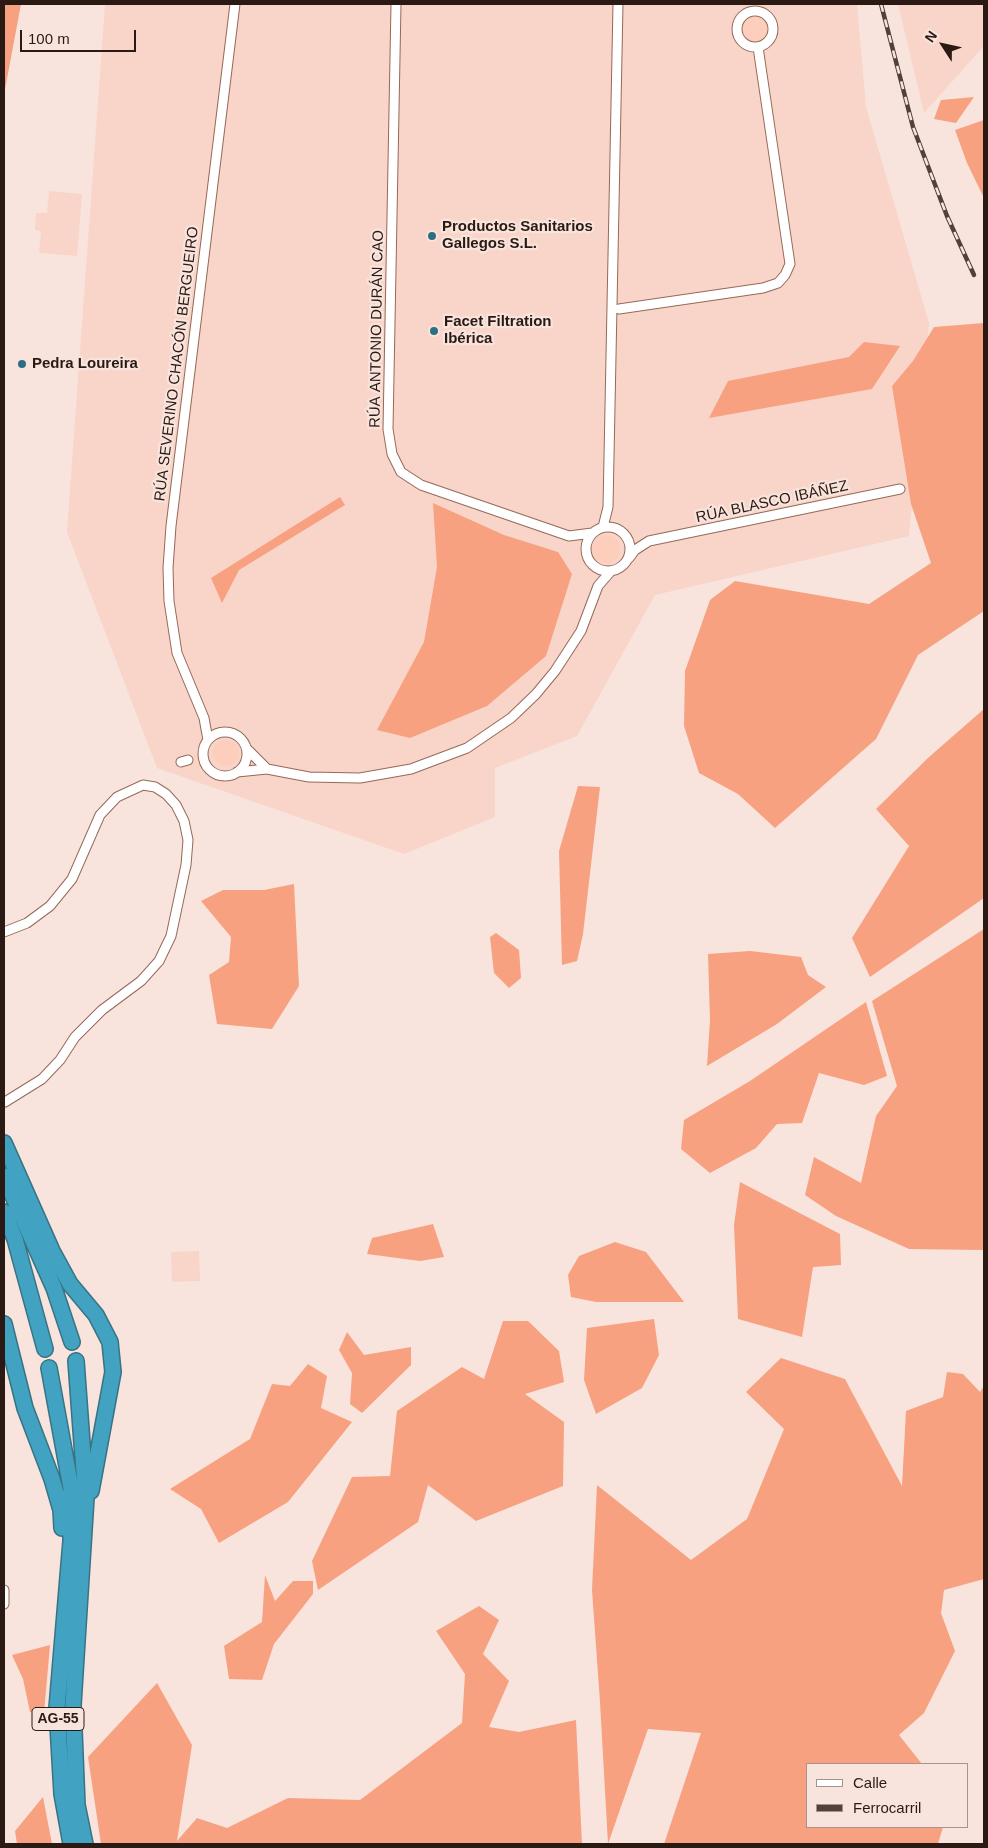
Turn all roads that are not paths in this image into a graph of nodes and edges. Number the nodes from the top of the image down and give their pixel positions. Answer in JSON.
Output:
{"nodes":[{"id":1,"x":396,"y":4,"type":"edge"},
{"id":2,"x":234,"y":5,"type":"edge"},
{"id":3,"x":617,"y":5,"type":"edge"},
{"id":4,"x":758,"y":47,"type":"junction"},
{"id":5,"x":619,"y":309,"type":"dead end"},
{"id":6,"x":900,"y":489,"type":"dead end"},
{"id":7,"x":608,"y":507,"type":"junction"},
{"id":8,"x":602,"y":527,"type":"junction"},
{"id":9,"x":619,"y":530,"type":"junction"},
{"id":10,"x":592,"y":533,"type":"junction"},
{"id":11,"x":569,"y":536,"type":"junction"},
{"id":12,"x":649,"y":541,"type":"junction"},
{"id":13,"x":586,"y":552,"type":"junction"},
{"id":14,"x":629,"y":558,"type":"junction"},
{"id":15,"x":594,"y":566,"type":"junction"},
{"id":16,"x":611,"y":571,"type":"junction"},
{"id":17,"x":598,"y":586,"type":"junction"},
{"id":18,"x":204,"y":718,"type":"junction"},
{"id":19,"x":218,"y":733,"type":"junction"},
{"id":20,"x":208,"y":740,"type":"junction"},
{"id":21,"x":247,"y":749,"type":"junction"},
{"id":22,"x":267,"y":769,"type":"junction"},
{"id":23,"x":237,"y":772,"type":"junction"},
{"id":24,"x":4,"y":932,"type":"edge"},
{"id":25,"x":5,"y":1102,"type":"edge"},
{"id":26,"x":4,"y":1143,"type":"edge"},
{"id":27,"x":4,"y":1176,"type":"edge"},
{"id":28,"x":4,"y":1212,"type":"edge"},
{"id":29,"x":4,"y":1324,"type":"edge"},
{"id":30,"x":72,"y":1342,"type":"dead end"},
{"id":31,"x":45,"y":1349,"type":"dead end"},
{"id":32,"x":76,"y":1361,"type":"dead end"},
{"id":33,"x":49,"y":1368,"type":"dead end"},
{"id":34,"x":85,"y":1529,"type":"junction"},
{"id":35,"x":4,"y":1590,"type":"edge"},
{"id":36,"x":67,"y":1593,"type":"junction"},
{"id":37,"x":4,"y":1604,"type":"edge"},
{"id":38,"x":71,"y":1844,"type":"edge"},
{"id":39,"x":85,"y":1844,"type":"edge"}],
"edges":[{"from":1,"to":11,"type":"street","name":"RÚA ANTONIO DURÁN CAO"},
{"from":2,"to":18,"type":"street","name":"RÚA SEVERINO CHACÓN BERGUEIRO"},
{"from":3,"to":7,"type":"street"},
{"from":4,"to":4,"type":"street"},
{"from":4,"to":5,"type":"street"},
{"from":6,"to":12,"type":"street","name":"RÚA BLASCO IBÁÑEZ"},
{"from":7,"to":8,"type":"street"},
{"from":7,"to":9,"type":"street"},
{"from":8,"to":9,"type":"street"},
{"from":8,"to":10,"type":"street"},
{"from":9,"to":12,"type":"street","name":"RÚA BLASCO IBÁÑEZ"},
{"from":9,"to":14,"type":"street"},
{"from":10,"to":11,"type":"street","name":"RÚA ANTONIO DURÁN CAO"},
{"from":10,"to":13,"type":"street"},
{"from":11,"to":13,"type":"street","name":"RÚA ANTONIO DURÁN CAO"},
{"from":12,"to":14,"type":"street","name":"RÚA BLASCO IBÁÑEZ"},
{"from":13,"to":15,"type":"street"},
{"from":14,"to":16,"type":"street"},
{"from":15,"to":16,"type":"street"},
{"from":15,"to":17,"type":"street"},
{"from":16,"to":17,"type":"street"},
{"from":17,"to":22,"type":"street"},
{"from":18,"to":19,"type":"street","name":"RÚA SEVERINO CHACÓN BERGUEIRO"},
{"from":18,"to":20,"type":"street","name":"RÚA SEVERINO CHACÓN BERGUEIRO"},
{"from":19,"to":20,"type":"street"},
{"from":19,"to":21,"type":"street"},
{"from":20,"to":23,"type":"street"},
{"from":21,"to":22,"type":"street"},
{"from":21,"to":23,"type":"street"},
{"from":22,"to":23,"type":"street"},
{"from":24,"to":25,"type":"street"},
{"from":26,"to":34,"type":"highway"},
{"from":27,"to":30,"type":"highway"},
{"from":28,"to":31,"type":"highway"},
{"from":29,"to":36,"type":"highway"},
{"from":32,"to":34,"type":"highway","number":"AG-55"},
{"from":33,"to":36,"type":"highway","number":"AG-55"},
{"from":34,"to":39,"type":"highway","number":"AG-55"},
{"from":35,"to":37,"type":"street"},
{"from":36,"to":38,"type":"highway","number":"AG-55"}]}
